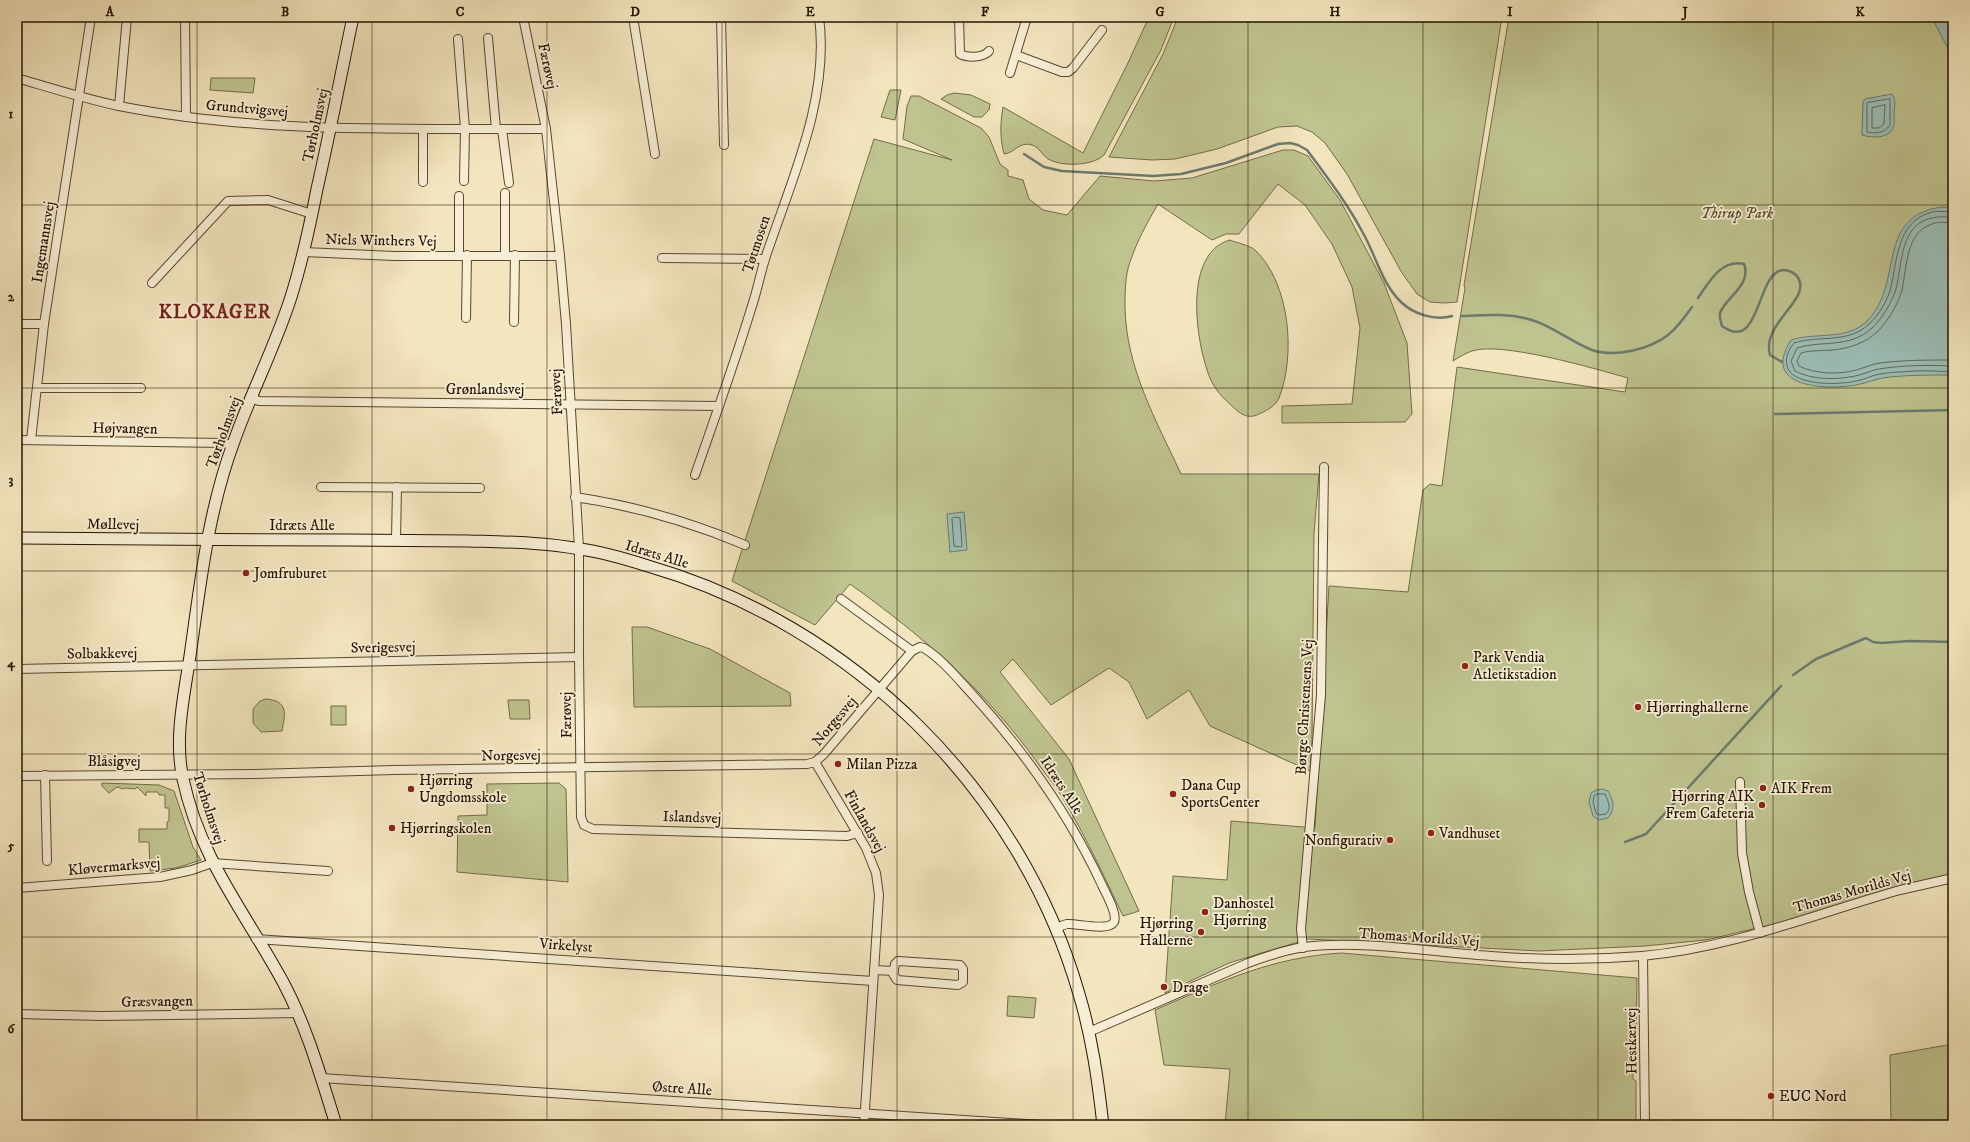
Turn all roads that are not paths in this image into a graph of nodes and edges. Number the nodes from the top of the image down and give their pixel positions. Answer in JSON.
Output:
{"nodes":[{"id":1,"x":91,"y":17,"type":"edge"},
{"id":2,"x":127,"y":17,"type":"edge"},
{"id":3,"x":184,"y":17,"type":"edge"},
{"id":4,"x":353,"y":17,"type":"edge"},
{"id":5,"x":523,"y":17,"type":"edge"},
{"id":6,"x":633,"y":17,"type":"edge"},
{"id":7,"x":721,"y":17,"type":"edge"},
{"id":8,"x":819,"y":17,"type":"edge"},
{"id":9,"x":959,"y":17,"type":"edge"},
{"id":10,"x":1027,"y":17,"type":"edge"},
{"id":11,"x":1102,"y":30,"type":"dead end"},
{"id":12,"x":488,"y":38,"type":"dead end"},
{"id":13,"x":458,"y":39,"type":"dead end"},
{"id":14,"x":989,"y":51,"type":"dead end"},
{"id":15,"x":1016,"y":55,"type":"junction"},
{"id":16,"x":1010,"y":73,"type":"dead end"},
{"id":17,"x":17,"y":78,"type":"edge"},
{"id":18,"x":79,"y":96,"type":"junction"},
{"id":19,"x":119,"y":106,"type":"junction"},
{"id":20,"x":186,"y":117,"type":"junction"},
{"id":21,"x":330,"y":129,"type":"junction"},
{"id":22,"x":423,"y":129,"type":"junction"},
{"id":23,"x":465,"y":129,"type":"junction"},
{"id":24,"x":499,"y":129,"type":"junction"},
{"id":25,"x":546,"y":129,"type":"junction"},
{"id":26,"x":724,"y":145,"type":"dead end"},
{"id":27,"x":655,"y":154,"type":"dead end"},
{"id":28,"x":464,"y":181,"type":"dead end"},
{"id":29,"x":423,"y":182,"type":"dead end"},
{"id":30,"x":509,"y":183,"type":"dead end"},
{"id":31,"x":506,"y":193,"type":"dead end"},
{"id":32,"x":459,"y":196,"type":"dead end"},
{"id":33,"x":312,"y":214,"type":"junction"},
{"id":34,"x":304,"y":252,"type":"junction"},
{"id":35,"x":463,"y":255,"type":"junction"},
{"id":36,"x":505,"y":255,"type":"junction"},
{"id":37,"x":515,"y":255,"type":"junction"},
{"id":38,"x":560,"y":256,"type":"junction"},
{"id":39,"x":662,"y":258,"type":"dead end"},
{"id":40,"x":765,"y":258,"type":"junction"},
{"id":41,"x":152,"y":283,"type":"dead end"},
{"id":42,"x":466,"y":318,"type":"dead end"},
{"id":43,"x":514,"y":322,"type":"dead end"},
{"id":44,"x":17,"y":324,"type":"edge"},
{"id":45,"x":44,"y":324,"type":"junction"},
{"id":46,"x":37,"y":388,"type":"junction"},
{"id":47,"x":142,"y":388,"type":"dead end"},
{"id":48,"x":251,"y":398,"type":"junction"},
{"id":49,"x":570,"y":404,"type":"junction"},
{"id":50,"x":719,"y":406,"type":"junction"},
{"id":51,"x":17,"y":440,"type":"edge"},
{"id":52,"x":31,"y":440,"type":"junction"},
{"id":53,"x":232,"y":445,"type":"junction"},
{"id":54,"x":1324,"y":467,"type":"dead end"},
{"id":55,"x":695,"y":475,"type":"dead end"},
{"id":56,"x":321,"y":487,"type":"dead end"},
{"id":57,"x":397,"y":487,"type":"junction"},
{"id":58,"x":480,"y":488,"type":"dead end"},
{"id":59,"x":575,"y":497,"type":"junction"},
{"id":60,"x":17,"y":538,"type":"edge"},
{"id":61,"x":208,"y":540,"type":"junction"},
{"id":62,"x":396,"y":540,"type":"junction"},
{"id":63,"x":745,"y":545,"type":"dead end"},
{"id":64,"x":579,"y":548,"type":"junction"},
{"id":65,"x":841,"y":599,"type":"dead end"},
{"id":66,"x":912,"y":650,"type":"junction"},
{"id":67,"x":578,"y":657,"type":"junction"},
{"id":68,"x":188,"y":665,"type":"junction"},
{"id":69,"x":17,"y":669,"type":"edge"},
{"id":70,"x":880,"y":688,"type":"junction"},
{"id":71,"x":815,"y":762,"type":"junction"},
{"id":72,"x":581,"y":768,"type":"junction"},
{"id":73,"x":182,"y":774,"type":"junction"},
{"id":74,"x":46,"y":775,"type":"junction"},
{"id":75,"x":17,"y":776,"type":"edge"},
{"id":76,"x":1740,"y":782,"type":"dead end"},
{"id":77,"x":858,"y":833,"type":"junction"},
{"id":78,"x":47,"y":861,"type":"dead end"},
{"id":79,"x":212,"y":863,"type":"junction"},
{"id":80,"x":328,"y":871,"type":"dead end"},
{"id":81,"x":1953,"y":878,"type":"edge"},
{"id":82,"x":17,"y":888,"type":"edge"},
{"id":83,"x":1056,"y":928,"type":"junction"},
{"id":84,"x":1760,"y":933,"type":"junction"},
{"id":85,"x":256,"y":938,"type":"junction"},
{"id":86,"x":1303,"y":948,"type":"junction"},
{"id":87,"x":1643,"y":956,"type":"junction"},
{"id":88,"x":874,"y":970,"type":"junction"},
{"id":89,"x":894,"y":971,"type":"junction"},
{"id":90,"x":873,"y":981,"type":"junction"},
{"id":91,"x":298,"y":1013,"type":"junction"},
{"id":92,"x":17,"y":1014,"type":"edge"},
{"id":93,"x":1089,"y":1032,"type":"junction"},
{"id":94,"x":321,"y":1078,"type":"junction"},
{"id":95,"x":864,"y":1113,"type":"junction"},
{"id":96,"x":336,"y":1125,"type":"edge"},
{"id":97,"x":864,"y":1125,"type":"edge"},
{"id":98,"x":1042,"y":1125,"type":"edge"},
{"id":99,"x":1103,"y":1125,"type":"edge"},
{"id":100,"x":1645,"y":1125,"type":"edge"}],
"edges":[{"from":1,"to":18,"type":"street"},
{"from":2,"to":19,"type":"street"},
{"from":3,"to":20,"type":"street","name":"Grundtvigsvej"},
{"from":4,"to":21,"type":"street","name":"Tørholmsvej"},
{"from":5,"to":25,"type":"street","name":"Færøvej"},
{"from":6,"to":27,"type":"street"},
{"from":7,"to":26,"type":"street"},
{"from":8,"to":40,"type":"street","name":"Tøtmosen"},
{"from":9,"to":14,"type":"street"},
{"from":10,"to":15,"type":"street"},
{"from":11,"to":15,"type":"street"},
{"from":12,"to":24,"type":"street"},
{"from":13,"to":23,"type":"street"},
{"from":15,"to":16,"type":"street"},
{"from":17,"to":18,"type":"street","name":"Grundtvigsvej"},
{"from":18,"to":19,"type":"street","name":"Grundtvigsvej"},
{"from":18,"to":45,"type":"street","name":"Ingemannsvej"},
{"from":19,"to":20,"type":"street","name":"Grundtvigsvej"},
{"from":20,"to":21,"type":"street","name":"Grundtvigsvej"},
{"from":21,"to":22,"type":"street","name":"Grundtvigsvej"},
{"from":21,"to":33,"type":"street","name":"Tørholmsvej"},
{"from":22,"to":23,"type":"street","name":"Grundtvigsvej"},
{"from":22,"to":29,"type":"street"},
{"from":23,"to":24,"type":"street","name":"Grundtvigsvej"},
{"from":23,"to":28,"type":"street"},
{"from":24,"to":25,"type":"street","name":"Grundtvigsvej"},
{"from":24,"to":30,"type":"street"},
{"from":25,"to":38,"type":"street","name":"Færøvej"},
{"from":31,"to":36,"type":"street"},
{"from":32,"to":35,"type":"street","name":"Niels Winthers Vej"},
{"from":33,"to":34,"type":"street","name":"Tørholmsvej"},
{"from":33,"to":41,"type":"street"},
{"from":34,"to":35,"type":"street","name":"Niels Winthers Vej"},
{"from":34,"to":48,"type":"street","name":"Tørholmsvej"},
{"from":35,"to":36,"type":"street","name":"Niels Winthers Vej"},
{"from":35,"to":42,"type":"street","name":"Niels Winthers Vej"},
{"from":36,"to":37,"type":"street","name":"Niels Winthers Vej"},
{"from":37,"to":38,"type":"street","name":"Niels Winthers Vej"},
{"from":37,"to":43,"type":"street"},
{"from":38,"to":49,"type":"street","name":"Færøvej"},
{"from":39,"to":40,"type":"street"},
{"from":40,"to":50,"type":"street","name":"Tøtmosen"},
{"from":44,"to":45,"type":"street"},
{"from":45,"to":46,"type":"street","name":"Ingemannsvej"},
{"from":46,"to":47,"type":"street"},
{"from":46,"to":52,"type":"street","name":"Ingemannsvej"},
{"from":48,"to":49,"type":"street","name":"Grønlandsvej"},
{"from":48,"to":53,"type":"street","name":"Tørholmsvej"},
{"from":49,"to":50,"type":"street","name":"Grønlandsvej"},
{"from":49,"to":59,"type":"street","name":"Færøvej"},
{"from":50,"to":55,"type":"street","name":"Tøtmosen"},
{"from":51,"to":52,"type":"street","name":"Højvangen"},
{"from":52,"to":53,"type":"street","name":"Højvangen"},
{"from":53,"to":61,"type":"street","name":"Tørholmsvej"},
{"from":54,"to":86,"type":"street","name":"Børge Christensens Vej"},
{"from":56,"to":57,"type":"street"},
{"from":57,"to":58,"type":"street"},
{"from":57,"to":62,"type":"street"},
{"from":59,"to":63,"type":"street"},
{"from":59,"to":64,"type":"street","name":"Færøvej"},
{"from":60,"to":61,"type":"street","name":"Møllevej"},
{"from":61,"to":62,"type":"street","name":"Idræts Alle"},
{"from":61,"to":68,"type":"street","name":"Tørholmsvej"},
{"from":62,"to":64,"type":"street","name":"Idræts Alle"},
{"from":64,"to":67,"type":"street","name":"Færøvej"},
{"from":64,"to":70,"type":"street","name":"Idræts Alle"},
{"from":65,"to":66,"type":"street","name":"Idræts Alle"},
{"from":66,"to":70,"type":"street"},
{"from":66,"to":83,"type":"street","name":"Idræts Alle"},
{"from":67,"to":68,"type":"street","name":"Sverigesvej"},
{"from":67,"to":72,"type":"street","name":"Færøvej"},
{"from":68,"to":69,"type":"street","name":"Solbakkevej"},
{"from":68,"to":73,"type":"street","name":"Tørholmsvej"},
{"from":70,"to":71,"type":"street","name":"Norgesvej"},
{"from":70,"to":83,"type":"street","name":"Idræts Alle"},
{"from":71,"to":72,"type":"street","name":"Norgesvej"},
{"from":71,"to":77,"type":"street","name":"Finlandsvej"},
{"from":72,"to":73,"type":"street","name":"Norgesvej"},
{"from":72,"to":77,"type":"street","name":"Islandsvej"},
{"from":73,"to":74,"type":"street","name":"Blåsigvej"},
{"from":73,"to":79,"type":"street","name":"Tørholmsvej"},
{"from":74,"to":75,"type":"street","name":"Blåsigvej"},
{"from":74,"to":78,"type":"street"},
{"from":76,"to":84,"type":"street"},
{"from":77,"to":88,"type":"street","name":"Finlandsvej"},
{"from":79,"to":80,"type":"street","name":"Tørholmsvej"},
{"from":79,"to":82,"type":"street","name":"Kløvermarksvej"},
{"from":79,"to":85,"type":"street","name":"Tørholmsvej"},
{"from":81,"to":84,"type":"street","name":"Thomas Morilds Vej"},
{"from":83,"to":93,"type":"street","name":"Idræts Alle"},
{"from":84,"to":87,"type":"street","name":"Thomas Morilds Vej"},
{"from":85,"to":90,"type":"street","name":"Virkelyst"},
{"from":85,"to":91,"type":"street","name":"Tørholmsvej"},
{"from":86,"to":87,"type":"street","name":"Thomas Morilds Vej"},
{"from":86,"to":93,"type":"street","name":"Thomas Morilds Vej"},
{"from":87,"to":100,"type":"street","name":"Hestkærvej"},
{"from":88,"to":89,"type":"street"},
{"from":88,"to":90,"type":"street","name":"Finlandsvej"},
{"from":89,"to":89,"type":"street"},
{"from":90,"to":95,"type":"street","name":"Finlandsvej"},
{"from":91,"to":92,"type":"street","name":"Græsvangen"},
{"from":91,"to":94,"type":"street","name":"Tørholmsvej"},
{"from":93,"to":99,"type":"street","name":"Idræts Alle"},
{"from":94,"to":95,"type":"street","name":"Østre Alle"},
{"from":94,"to":96,"type":"street","name":"Tørholmsvej"},
{"from":95,"to":97,"type":"street","name":"Finlandsvej"},
{"from":95,"to":98,"type":"street","name":"Østre Alle"}]}
